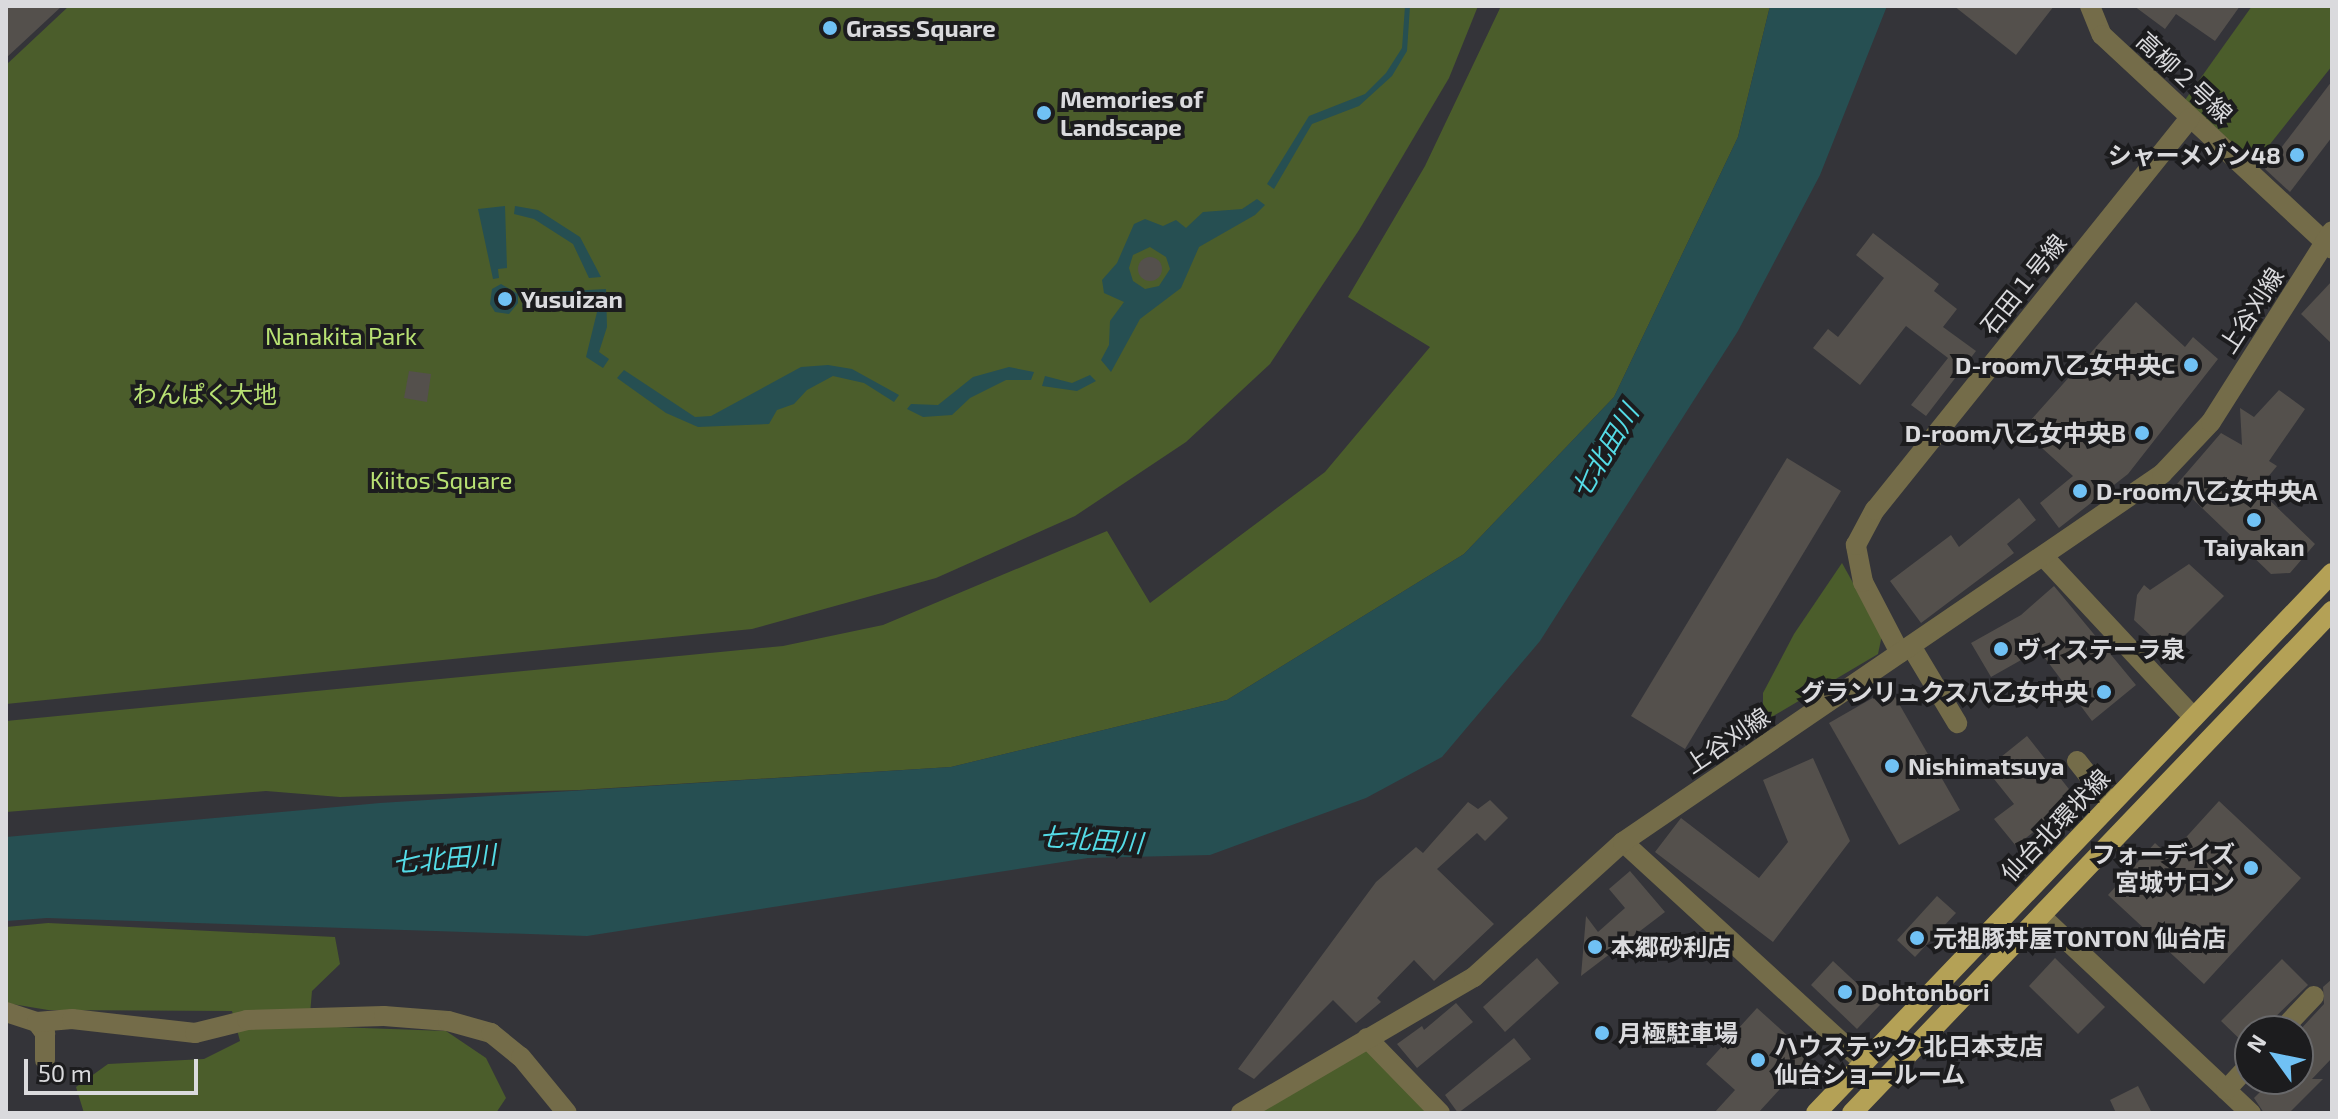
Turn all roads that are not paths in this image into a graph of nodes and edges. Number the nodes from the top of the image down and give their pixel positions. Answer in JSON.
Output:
{"nodes":[{"id":1,"x":2090,"y":6,"type":"edge"},
{"id":2,"x":2190,"y":118,"type":"junction"},
{"id":3,"x":2330,"y":241,"type":"edge"},
{"id":4,"x":2043,"y":556,"type":"junction"},
{"id":5,"x":2332,"y":573,"type":"edge"},
{"id":6,"x":2332,"y":611,"type":"edge"},
{"id":7,"x":1906,"y":650,"type":"junction"},
{"id":8,"x":2194,"y":718,"type":"junction"},
{"id":9,"x":1957,"y":723,"type":"dead end"},
{"id":10,"x":2077,"y":761,"type":"dead end"},
{"id":11,"x":2111,"y":804,"type":"junction"},
{"id":12,"x":1623,"y":842,"type":"junction"},
{"id":13,"x":2042,"y":917,"type":"junction"},
{"id":14,"x":2314,"y":996,"type":"dead end"},
{"id":15,"x":6,"y":1012,"type":"edge"},
{"id":16,"x":2296,"y":1015,"type":"edge"},
{"id":17,"x":37,"y":1022,"type":"junction"},
{"id":18,"x":1367,"y":1038,"type":"junction"},
{"id":19,"x":45,"y":1060,"type":"dead end"},
{"id":20,"x":1864,"y":1063,"type":"junction"},
{"id":21,"x":2234,"y":1081,"type":"edge"},
{"id":22,"x":2226,"y":1090,"type":"junction"},
{"id":23,"x":567,"y":1113,"type":"edge"},
{"id":24,"x":1241,"y":1113,"type":"edge"},
{"id":25,"x":1440,"y":1113,"type":"edge"},
{"id":26,"x":1816,"y":1113,"type":"edge"},
{"id":27,"x":1852,"y":1113,"type":"edge"},
{"id":28,"x":2251,"y":1113,"type":"edge"}],
"edges":[{"from":1,"to":2,"type":"street","name":"高柳２号線"},
{"from":2,"to":3,"type":"street","name":"高柳２号線"},
{"from":2,"to":7,"type":"street","name":"石田１号線"},
{"from":3,"to":4,"type":"street","name":"上谷刈線"},
{"from":4,"to":7,"type":"street","name":"上谷刈線"},
{"from":4,"to":8,"type":"street"},
{"from":5,"to":8,"type":"main road","name":"仙台北環状線"},
{"from":6,"to":13,"type":"main road"},
{"from":7,"to":9,"type":"street","name":"石田１号線"},
{"from":7,"to":12,"type":"street","name":"上谷刈線"},
{"from":8,"to":11,"type":"main road","name":"仙台北環状線"},
{"from":10,"to":11,"type":"street"},
{"from":11,"to":20,"type":"main road","name":"仙台北環状線"},
{"from":12,"to":18,"type":"street","name":"上谷刈線"},
{"from":12,"to":20,"type":"street"},
{"from":13,"to":22,"type":"street"},
{"from":13,"to":27,"type":"main road"},
{"from":14,"to":16,"type":"street"},
{"from":15,"to":17,"type":"street"},
{"from":17,"to":19,"type":"street"},
{"from":17,"to":23,"type":"street"},
{"from":18,"to":24,"type":"street","name":"上谷刈線"},
{"from":18,"to":25,"type":"street"},
{"from":20,"to":26,"type":"main road","name":"仙台北環状線"},
{"from":21,"to":22,"type":"street"},
{"from":22,"to":28,"type":"street"}]}
